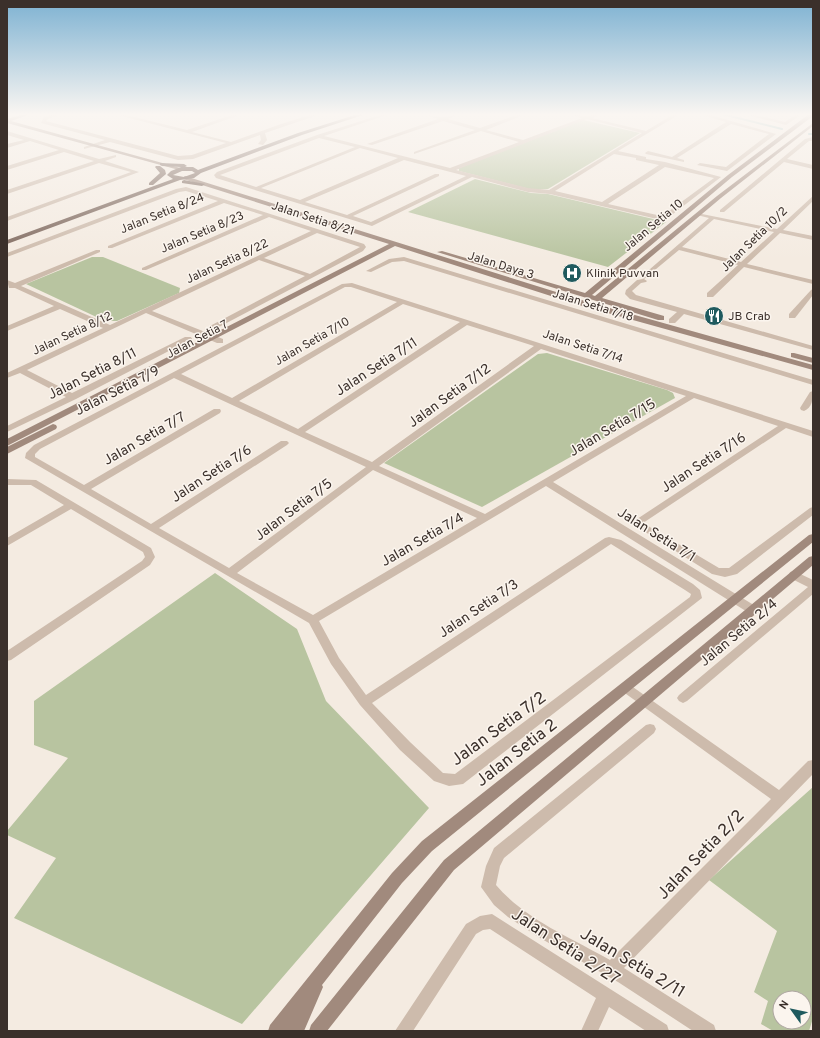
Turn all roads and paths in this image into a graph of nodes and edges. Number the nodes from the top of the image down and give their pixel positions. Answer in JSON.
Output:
{"nodes":[{"id":1,"x":25,"y":162,"type":"edge"},
{"id":2,"x":96,"y":162,"type":"edge"},
{"id":3,"x":105,"y":162,"type":"edge"},
{"id":4,"x":144,"y":162,"type":"edge"},
{"id":5,"x":147,"y":162,"type":"edge"},
{"id":6,"x":215,"y":162,"type":"edge"},
{"id":7,"x":218,"y":162,"type":"edge"},
{"id":8,"x":219,"y":162,"type":"edge"},
{"id":9,"x":250,"y":162,"type":"edge"},
{"id":10,"x":321,"y":162,"type":"edge"},
{"id":11,"x":393,"y":162,"type":"edge"},
{"id":12,"x":420,"y":162,"type":"edge"},
{"id":13,"x":470,"y":162,"type":"edge"},
{"id":14,"x":597,"y":162,"type":"edge"},
{"id":15,"x":657,"y":162,"type":"edge"},
{"id":16,"x":671,"y":162,"type":"edge"},
{"id":17,"x":736,"y":162,"type":"edge"},
{"id":18,"x":749,"y":162,"type":"edge"},
{"id":19,"x":763,"y":162,"type":"edge"},
{"id":20,"x":763,"y":162,"type":"edge"},
{"id":21,"x":779,"y":162,"type":"edge"},
{"id":22,"x":793,"y":162,"type":"edge"},
{"id":23,"x":693,"y":163,"type":"dead end"},
{"id":24,"x":665,"y":164,"type":"junction"},
{"id":25,"x":160,"y":166,"type":"junction"},
{"id":26,"x":813,"y":167,"type":"edge"},
{"id":27,"x":7,"y":168,"type":"edge"},
{"id":28,"x":181,"y":169,"type":"junction"},
{"id":29,"x":450,"y":170,"type":"junction"},
{"id":30,"x":196,"y":172,"type":"junction"},
{"id":31,"x":172,"y":174,"type":"junction"},
{"id":32,"x":437,"y":175,"type":"dead end"},
{"id":33,"x":472,"y":175,"type":"junction"},
{"id":34,"x":733,"y":175,"type":"junction"},
{"id":35,"x":183,"y":178,"type":"junction"},
{"id":36,"x":210,"y":182,"type":"junction"},
{"id":37,"x":151,"y":184,"type":"junction"},
{"id":38,"x":202,"y":184,"type":"junction"},
{"id":39,"x":160,"y":186,"type":"junction"},
{"id":40,"x":255,"y":189,"type":"junction"},
{"id":41,"x":7,"y":192,"type":"edge"},
{"id":42,"x":550,"y":192,"type":"junction"},
{"id":43,"x":710,"y":192,"type":"junction"},
{"id":44,"x":719,"y":197,"type":"junction"},
{"id":45,"x":813,"y":198,"type":"edge"},
{"id":46,"x":224,"y":201,"type":"junction"},
{"id":47,"x":300,"y":202,"type":"junction"},
{"id":48,"x":603,"y":204,"type":"junction"},
{"id":49,"x":722,"y":211,"type":"dead end"},
{"id":50,"x":701,"y":212,"type":"junction"},
{"id":51,"x":269,"y":215,"type":"junction"},
{"id":52,"x":347,"y":217,"type":"junction"},
{"id":53,"x":7,"y":219,"type":"edge"},
{"id":54,"x":712,"y":219,"type":"dead end"},
{"id":55,"x":316,"y":230,"type":"junction"},
{"id":56,"x":664,"y":230,"type":"junction"},
{"id":57,"x":779,"y":230,"type":"junction"},
{"id":58,"x":380,"y":233,"type":"junction"},
{"id":59,"x":361,"y":235,"type":"junction"},
{"id":60,"x":7,"y":237,"type":"edge"},
{"id":61,"x":813,"y":238,"type":"edge"},
{"id":62,"x":7,"y":242,"type":"edge"},
{"id":63,"x":396,"y":244,"type":"junction"},
{"id":64,"x":110,"y":247,"type":"dead end"},
{"id":65,"x":424,"y":248,"type":"junction"},
{"id":66,"x":677,"y":248,"type":"junction"},
{"id":67,"x":98,"y":251,"type":"dead end"},
{"id":68,"x":377,"y":254,"type":"junction"},
{"id":69,"x":7,"y":255,"type":"edge"},
{"id":70,"x":427,"y":255,"type":"junction"},
{"id":71,"x":258,"y":258,"type":"junction"},
{"id":72,"x":743,"y":265,"type":"junction"},
{"id":73,"x":144,"y":269,"type":"dead end"},
{"id":74,"x":369,"y":271,"type":"dead end"},
{"id":75,"x":480,"y":272,"type":"junction"},
{"id":76,"x":310,"y":276,"type":"junction"},
{"id":77,"x":470,"y":279,"type":"junction"},
{"id":78,"x":7,"y":282,"type":"edge"},
{"id":79,"x":602,"y":282,"type":"junction"},
{"id":80,"x":813,"y":282,"type":"edge"},
{"id":81,"x":542,"y":283,"type":"junction"},
{"id":82,"x":14,"y":285,"type":"junction"},
{"id":83,"x":344,"y":285,"type":"joint"},
{"id":84,"x":613,"y":285,"type":"junction"},
{"id":85,"x":530,"y":286,"type":"junction"},
{"id":86,"x":7,"y":288,"type":"edge"},
{"id":87,"x":813,"y":291,"type":"edge"},
{"id":88,"x":710,"y":295,"type":"dead end"},
{"id":89,"x":587,"y":297,"type":"junction"},
{"id":90,"x":596,"y":299,"type":"junction"},
{"id":91,"x":403,"y":301,"type":"junction"},
{"id":92,"x":60,"y":306,"type":"junction"},
{"id":93,"x":631,"y":308,"type":"junction"},
{"id":94,"x":147,"y":311,"type":"junction"},
{"id":95,"x":682,"y":311,"type":"junction"},
{"id":96,"x":792,"y":316,"type":"dead end"},
{"id":97,"x":644,"y":320,"type":"junction"},
{"id":98,"x":467,"y":321,"type":"junction"},
{"id":99,"x":672,"y":321,"type":"junction"},
{"id":100,"x":214,"y":326,"type":"dead end"},
{"id":101,"x":7,"y":328,"type":"edge"},
{"id":102,"x":110,"y":328,"type":"junction"},
{"id":103,"x":188,"y":339,"type":"dead end"},
{"id":104,"x":217,"y":339,"type":"junction"},
{"id":105,"x":541,"y":345,"type":"junction"},
{"id":106,"x":813,"y":348,"type":"edge"},
{"id":107,"x":813,"y":360,"type":"edge"},
{"id":108,"x":813,"y":368,"type":"edge"},
{"id":109,"x":21,"y":370,"type":"junction"},
{"id":110,"x":175,"y":375,"type":"junction"},
{"id":111,"x":7,"y":376,"type":"edge"},
{"id":112,"x":813,"y":382,"type":"edge"},
{"id":113,"x":813,"y":394,"type":"edge"},
{"id":114,"x":693,"y":395,"type":"junction"},
{"id":115,"x":73,"y":397,"type":"junction"},
{"id":116,"x":233,"y":401,"type":"junction"},
{"id":117,"x":804,"y":408,"type":"dead end"},
{"id":118,"x":217,"y":411,"type":"dead end"},
{"id":119,"x":785,"y":424,"type":"junction"},
{"id":120,"x":7,"y":429,"type":"edge"},
{"id":121,"x":299,"y":432,"type":"junction"},
{"id":122,"x":813,"y":434,"type":"edge"},
{"id":123,"x":7,"y":443,"type":"edge"},
{"id":124,"x":284,"y":443,"type":"dead end"},
{"id":125,"x":7,"y":451,"type":"edge"},
{"id":126,"x":373,"y":466,"type":"junction"},
{"id":127,"x":7,"y":482,"type":"edge"},
{"id":128,"x":546,"y":482,"type":"junction"},
{"id":129,"x":85,"y":489,"type":"junction"},
{"id":130,"x":70,"y":506,"type":"junction"},
{"id":131,"x":813,"y":510,"type":"edge"},
{"id":132,"x":485,"y":518,"type":"junction"},
{"id":133,"x":152,"y":528,"type":"junction"},
{"id":134,"x":813,"y":537,"type":"edge"},
{"id":135,"x":7,"y":542,"type":"edge"},
{"id":136,"x":813,"y":560,"type":"edge"},
{"id":137,"x":230,"y":573,"type":"junction"},
{"id":138,"x":794,"y":575,"type":"junction"},
{"id":139,"x":813,"y":585,"type":"edge"},
{"id":140,"x":813,"y":588,"type":"edge"},
{"id":141,"x":696,"y":598,"type":"joint"},
{"id":142,"x":736,"y":600,"type":"junction"},
{"id":143,"x":753,"y":610,"type":"junction"},
{"id":144,"x":313,"y":620,"type":"junction"},
{"id":145,"x":7,"y":658,"type":"edge"},
{"id":146,"x":626,"y":688,"type":"junction"},
{"id":147,"x":683,"y":698,"type":"dead end"},
{"id":148,"x":644,"y":701,"type":"junction"},
{"id":149,"x":364,"y":702,"type":"junction"},
{"id":150,"x":650,"y":729,"type":"dead end"},
{"id":151,"x":813,"y":765,"type":"edge"},
{"id":152,"x":780,"y":798,"type":"junction"},
{"id":153,"x":612,"y":969,"type":"junction"},
{"id":154,"x":322,"y":971,"type":"junction"},
{"id":155,"x":606,"y":996,"type":"junction"},
{"id":156,"x":276,"y":1031,"type":"edge"},
{"id":157,"x":295,"y":1031,"type":"edge"},
{"id":158,"x":317,"y":1031,"type":"edge"},
{"id":159,"x":402,"y":1031,"type":"edge"},
{"id":160,"x":589,"y":1031,"type":"edge"},
{"id":161,"x":661,"y":1031,"type":"edge"},
{"id":162,"x":708,"y":1031,"type":"edge"}],
"edges":[{"from":1,"to":27,"type":"street"},
{"from":2,"to":41,"type":"street"},
{"from":3,"to":53,"type":"street"},
{"from":4,"to":25,"type":"street"},
{"from":5,"to":25,"type":"street"},
{"from":6,"to":25,"type":"main road"},
{"from":7,"to":30,"type":"main road"},
{"from":8,"to":36,"type":"main road"},
{"from":9,"to":40,"type":"street"},
{"from":10,"to":40,"type":"street"},
{"from":11,"to":47,"type":"street"},
{"from":12,"to":29,"type":"street"},
{"from":13,"to":29,"type":"street"},
{"from":14,"to":42,"type":"street"},
{"from":15,"to":24,"type":"street"},
{"from":16,"to":34,"type":"street"},
{"from":17,"to":23,"type":"street"},
{"from":18,"to":34,"type":"street","name":"Jalan Setia 10"},
{"from":19,"to":34,"type":"street"},
{"from":20,"to":44,"type":"street","name":"Jalan Setia 10"},
{"from":21,"to":49,"type":"street"},
{"from":22,"to":26,"type":"street"},
{"from":24,"to":48,"type":"street"},
{"from":24,"to":48,"type":"street"},
{"from":25,"to":28,"type":"street"},
{"from":25,"to":31,"type":"street"},
{"from":25,"to":37,"type":"main road"},
{"from":28,"to":30,"type":"main road"},
{"from":28,"to":31,"type":"main road"},
{"from":29,"to":33,"type":"street"},
{"from":30,"to":35,"type":"main road"},
{"from":30,"to":36,"type":"street","name":"Jalan Daya 3"},
{"from":31,"to":35,"type":"main road"},
{"from":31,"to":37,"type":"main road"},
{"from":32,"to":52,"type":"street"},
{"from":33,"to":42,"type":"street"},
{"from":33,"to":52,"type":"street"},
{"from":34,"to":43,"type":"street","name":"Jalan Setia 10"},
{"from":34,"to":44,"type":"street"},
{"from":35,"to":38,"type":"street","name":"Jalan Daya 3"},
{"from":35,"to":39,"type":"main road"},
{"from":36,"to":58,"type":"street","name":"Jalan Daya 3"},
{"from":37,"to":60,"type":"main road"},
{"from":38,"to":39,"type":"main road"},
{"from":38,"to":59,"type":"street","name":"Jalan Daya 3"},
{"from":39,"to":62,"type":"main road"},
{"from":40,"to":47,"type":"street"},
{"from":42,"to":48,"type":"street"},
{"from":43,"to":50,"type":"street"},
{"from":43,"to":56,"type":"street","name":"Jalan Setia 10"},
{"from":44,"to":50,"type":"street","name":"Jalan Setia 10"},
{"from":45,"to":57,"type":"street","name":"Jalan Setia 10/2"},
{"from":46,"to":51,"type":"street","name":"Jalan Setia 8/21"},
{"from":46,"to":64,"type":"street","name":"Jalan Setia 8/24"},
{"from":46,"to":69,"type":"street","name":"Jalan Setia 8/21"},
{"from":47,"to":52,"type":"street"},
{"from":50,"to":56,"type":"street"},
{"from":50,"to":57,"type":"street"},
{"from":50,"to":84,"type":"street","name":"Jalan Setia 10"},
{"from":51,"to":55,"type":"street","name":"Jalan Setia 8/21"},
{"from":51,"to":73,"type":"street","name":"Jalan Setia 8/23"},
{"from":54,"to":66,"type":"street"},
{"from":55,"to":71,"type":"street","name":"Jalan Setia 8/22"},
{"from":55,"to":76,"type":"street","name":"Jalan Setia 8/21"},
{"from":56,"to":79,"type":"street","name":"Jalan Setia 10"},
{"from":57,"to":61,"type":"street"},
{"from":57,"to":72,"type":"street","name":"Jalan Setia 10/2"},
{"from":58,"to":63,"type":"street"},
{"from":58,"to":65,"type":"street","name":"Jalan Daya 3"},
{"from":59,"to":63,"type":"street","name":"Jalan Daya 3"},
{"from":59,"to":68,"type":"street"},
{"from":63,"to":65,"type":"street"},
{"from":63,"to":68,"type":"street","name":"Jalan Setia 7"},
{"from":63,"to":70,"type":"street","name":"Jalan Daya 3"},
{"from":65,"to":81,"type":"street","name":"Jalan Daya 3"},
{"from":66,"to":72,"type":"street"},
{"from":66,"to":95,"type":"street"},
{"from":67,"to":82,"type":"street"},
{"from":68,"to":70,"type":"street"},
{"from":68,"to":104,"type":"street","name":"Jalan Setia 7"},
{"from":70,"to":75,"type":"street","name":"Jalan Daya 3"},
{"from":71,"to":76,"type":"street"},
{"from":71,"to":94,"type":"street","name":"Jalan Setia 8/22"},
{"from":72,"to":80,"type":"street"},
{"from":72,"to":88,"type":"street","name":"Jalan Setia 10/2"},
{"from":74,"to":77,"type":"street","name":"Jalan Setia 7/18"},
{"from":75,"to":77,"type":"street"},
{"from":75,"to":85,"type":"street","name":"Jalan Daya 3"},
{"from":76,"to":100,"type":"street","name":"Jalan Setia 8/21"},
{"from":77,"to":112,"type":"street","name":"Jalan Setia 7/18"},
{"from":78,"to":82,"type":"street"},
{"from":79,"to":81,"type":"street"},
{"from":79,"to":89,"type":"street","name":"Jalan Setia 10"},
{"from":81,"to":89,"type":"street","name":"Jalan Daya 3"},
{"from":82,"to":86,"type":"street"},
{"from":82,"to":92,"type":"street"},
{"from":83,"to":91,"type":"street","name":"Jalan Setia 7/14"},
{"from":83,"to":110,"type":"street","name":"Jalan Setia 7/9"},
{"from":84,"to":90,"type":"street","name":"Jalan Setia 10"},
{"from":84,"to":93,"type":"street"},
{"from":85,"to":89,"type":"street"},
{"from":85,"to":97,"type":"street","name":"Jalan Daya 3"},
{"from":87,"to":96,"type":"street"},
{"from":89,"to":90,"type":"street"},
{"from":89,"to":97,"type":"street"},
{"from":90,"to":93,"type":"street"},
{"from":91,"to":98,"type":"street","name":"Jalan Setia 7/14"},
{"from":91,"to":116,"type":"street","name":"Jalan Setia 7/10"},
{"from":92,"to":101,"type":"street"},
{"from":92,"to":102,"type":"street"},
{"from":93,"to":99,"type":"street"},
{"from":94,"to":102,"type":"street","name":"Jalan Setia 8/12"},
{"from":94,"to":104,"type":"street"},
{"from":95,"to":99,"type":"street"},
{"from":95,"to":106,"type":"street"},
{"from":97,"to":108,"type":"street","name":"Jalan Daya 3"},
{"from":98,"to":105,"type":"street","name":"Jalan Setia 7/14"},
{"from":98,"to":121,"type":"street","name":"Jalan Setia 7/11"},
{"from":99,"to":107,"type":"street"},
{"from":102,"to":109,"type":"street","name":"Jalan Setia 8/12"},
{"from":103,"to":115,"type":"street","name":"Jalan Setia 8/11"},
{"from":104,"to":123,"type":"street","name":"Jalan Setia 7"},
{"from":104,"to":125,"type":"street","name":"Jalan Setia 7"},
{"from":105,"to":114,"type":"street","name":"Jalan Setia 7/14"},
{"from":105,"to":126,"type":"street","name":"Jalan Setia 7/12"},
{"from":109,"to":111,"type":"street","name":"Jalan Setia 8/12"},
{"from":109,"to":115,"type":"street"},
{"from":110,"to":116,"type":"street"},
{"from":110,"to":129,"type":"street","name":"Jalan Setia 7/9"},
{"from":113,"to":117,"type":"street"},
{"from":114,"to":119,"type":"street","name":"Jalan Setia 7/14"},
{"from":114,"to":128,"type":"street","name":"Jalan Setia 7/15"},
{"from":115,"to":120,"type":"street","name":"Jalan Setia 8/11"},
{"from":116,"to":121,"type":"street"},
{"from":118,"to":129,"type":"street","name":"Jalan Setia 7/7"},
{"from":119,"to":122,"type":"street","name":"Jalan Setia 7/14"},
{"from":119,"to":131,"type":"street","name":"Jalan Setia 7/16"},
{"from":121,"to":126,"type":"street"},
{"from":124,"to":133,"type":"street","name":"Jalan Setia 7/6"},
{"from":126,"to":132,"type":"street"},
{"from":126,"to":137,"type":"street","name":"Jalan Setia 7/5"},
{"from":127,"to":130,"type":"street"},
{"from":128,"to":132,"type":"street","name":"Jalan Setia 7/4"},
{"from":128,"to":142,"type":"street","name":"Jalan Setia 7/1"},
{"from":129,"to":133,"type":"street"},
{"from":130,"to":135,"type":"street"},
{"from":130,"to":145,"type":"street"},
{"from":132,"to":144,"type":"street","name":"Jalan Setia 7/4"},
{"from":133,"to":137,"type":"street"},
{"from":134,"to":142,"type":"street","name":"Jalan Setia 2"},
{"from":136,"to":138,"type":"street"},
{"from":137,"to":144,"type":"street"},
{"from":138,"to":139,"type":"street"},
{"from":138,"to":143,"type":"street"},
{"from":140,"to":147,"type":"street","name":"Jalan Setia 2/4"},
{"from":141,"to":149,"type":"street","name":"Jalan Setia 7/3"},
{"from":141,"to":149,"type":"street","name":"Jalan Setia 7/2"},
{"from":142,"to":143,"type":"street","name":"Jalan Setia 7/1"},
{"from":142,"to":146,"type":"street","name":"Jalan Setia 2"},
{"from":143,"to":148,"type":"street"},
{"from":144,"to":149,"type":"street","name":"Jalan Setia 7/2"},
{"from":146,"to":148,"type":"street"},
{"from":146,"to":154,"type":"street","name":"Jalan Setia 2"},
{"from":148,"to":152,"type":"street"},
{"from":148,"to":158,"type":"street"},
{"from":150,"to":153,"type":"street","name":"Jalan Setia 2/11"},
{"from":151,"to":152,"type":"street","name":"Jalan Setia 2/2"},
{"from":152,"to":153,"type":"street","name":"Jalan Setia 2/2"},
{"from":153,"to":162,"type":"street","name":"Jalan Setia 2/11"},
{"from":154,"to":156,"type":"street","name":"Jalan Setia 2"},
{"from":154,"to":157,"type":"street"},
{"from":155,"to":159,"type":"street","name":"Jalan Setia 2/27"},
{"from":155,"to":160,"type":"street"},
{"from":155,"to":161,"type":"street","name":"Jalan Setia 2/27"}]}
